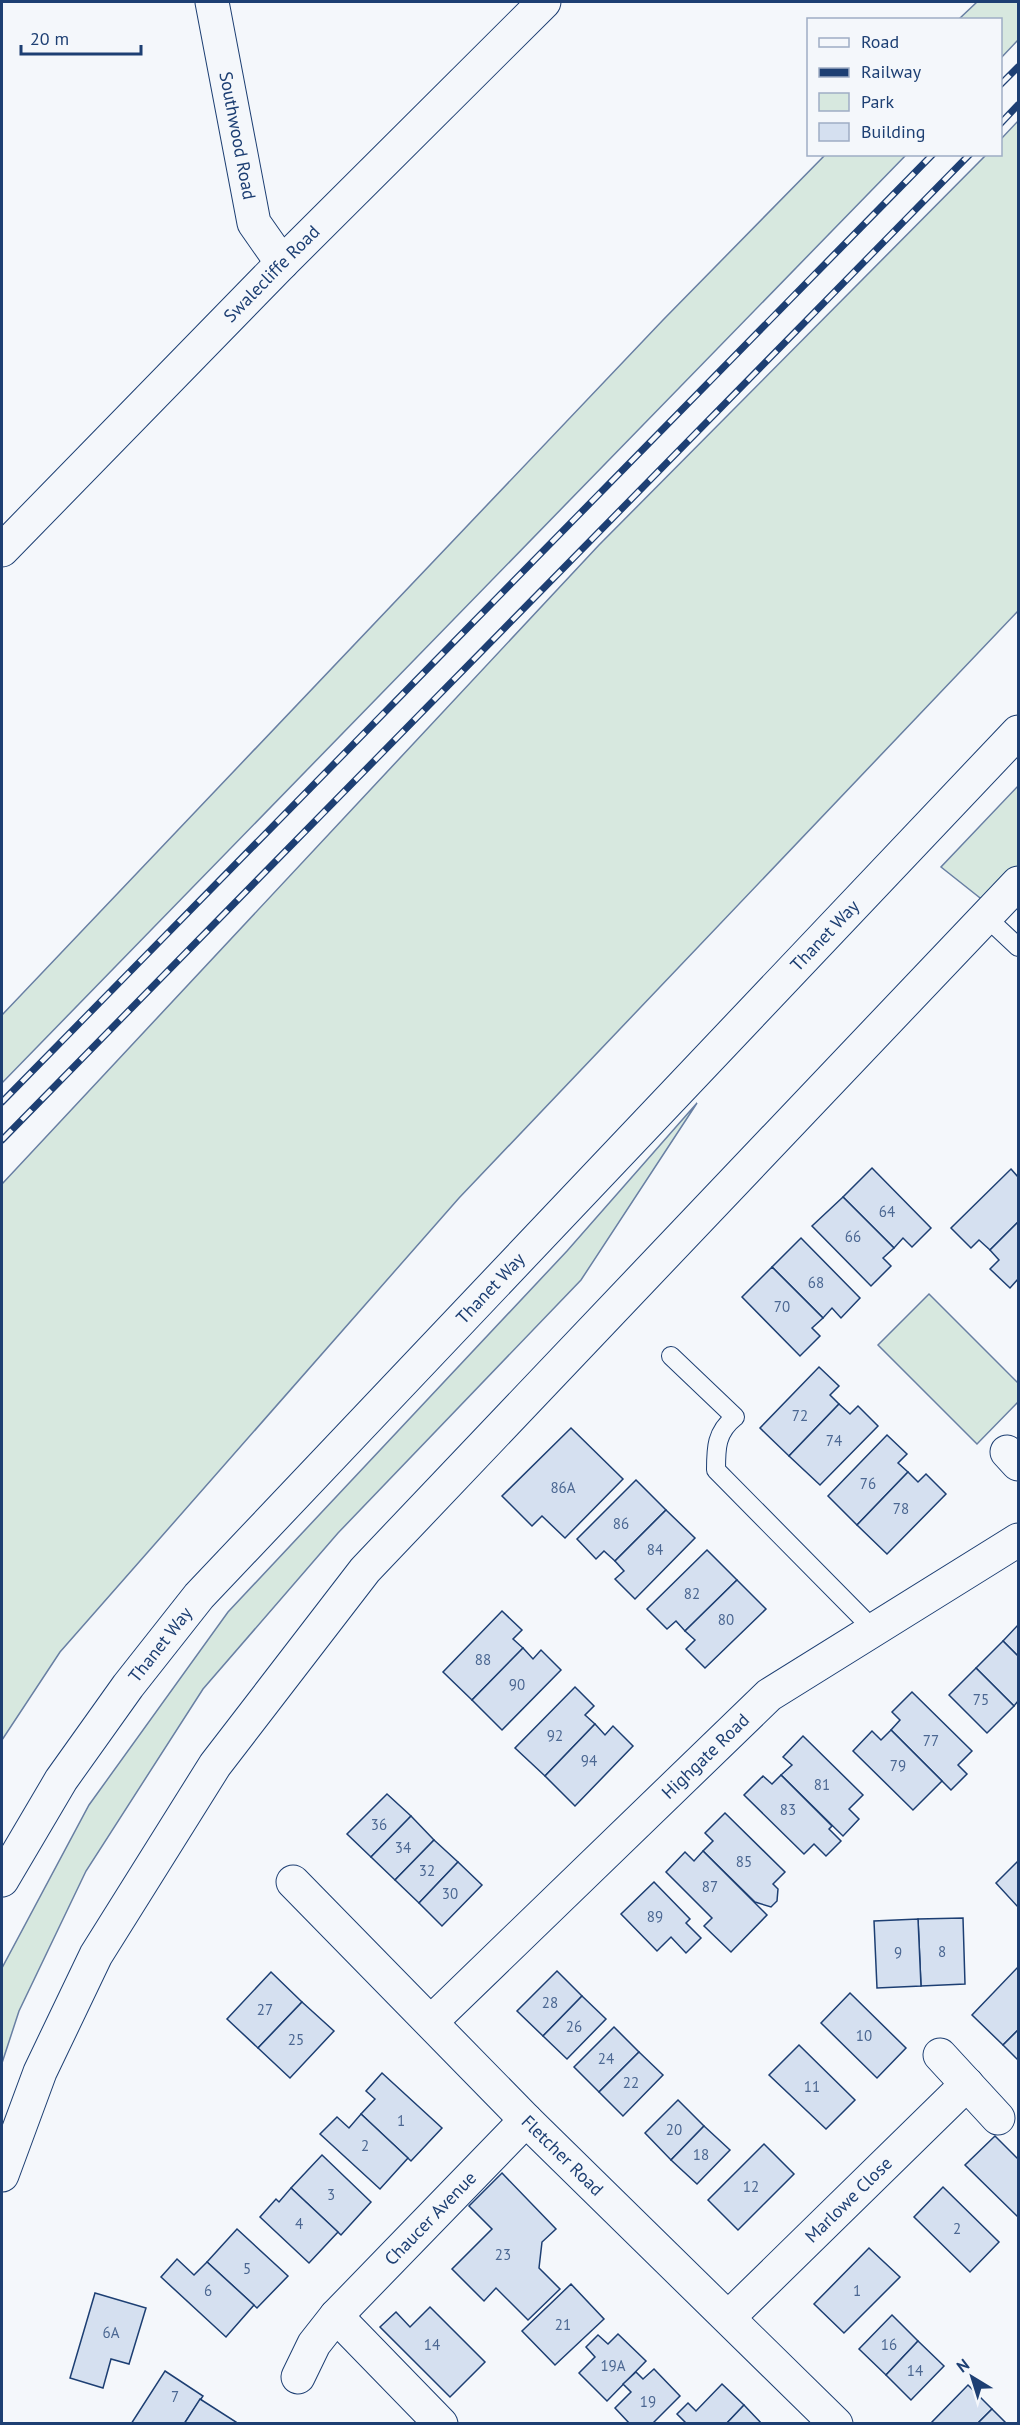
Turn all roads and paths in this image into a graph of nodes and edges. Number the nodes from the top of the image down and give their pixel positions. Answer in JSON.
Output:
{"nodes":[{"id":1,"x":212,"y":2,"type":"edge"},
{"id":2,"x":544,"y":2,"type":"edge"},
{"id":3,"x":282,"y":263,"type":"junction"},
{"id":4,"x":2,"y":550,"type":"edge"},
{"id":5,"x":1018,"y":732,"type":"edge"},
{"id":6,"x":1018,"y":883,"type":"edge"},
{"id":7,"x":986,"y":917,"type":"junction"},
{"id":8,"x":1018,"y":947,"type":"edge"},
{"id":9,"x":671,"y":1356,"type":"dead end"},
{"id":10,"x":1018,"y":1540,"type":"edge"},
{"id":11,"x":873,"y":1629,"type":"junction"},
{"id":12,"x":2,"y":1880,"type":"edge"},
{"id":13,"x":293,"y":1882,"type":"dead end"},
{"id":14,"x":431,"y":2022,"type":"junction"},
{"id":15,"x":940,"y":2055,"type":"dead end"},
{"id":16,"x":967,"y":2084,"type":"junction"},
{"id":17,"x":998,"y":2118,"type":"dead end"},
{"id":18,"x":526,"y":2120,"type":"junction"},
{"id":19,"x":2,"y":2175,"type":"edge"},
{"id":20,"x":336,"y":2316,"type":"junction"},
{"id":21,"x":730,"y":2316,"type":"junction"},
{"id":22,"x":298,"y":2377,"type":"dead end"},
{"id":23,"x":441,"y":2424,"type":"edge"},
{"id":24,"x":836,"y":2424,"type":"edge"}],
"edges":[{"from":1,"to":3,"type":"street","name":"Southwood Road"},
{"from":2,"to":3,"type":"street","name":"Swalecliffe Road"},
{"from":3,"to":4,"type":"street","name":"Swalecliffe Road"},
{"from":5,"to":12,"type":"street","name":"Thanet Way"},
{"from":6,"to":7,"type":"street"},
{"from":7,"to":8,"type":"lane"},
{"from":7,"to":19,"type":"street"},
{"from":9,"to":11,"type":"lane"},
{"from":10,"to":11,"type":"street","name":"Highgate Road"},
{"from":11,"to":14,"type":"street","name":"Highgate Road"},
{"from":13,"to":14,"type":"street","name":"Fletcher Road"},
{"from":14,"to":18,"type":"street","name":"Fletcher Road"},
{"from":15,"to":16,"type":"street"},
{"from":16,"to":17,"type":"street"},
{"from":16,"to":21,"type":"street","name":"Marlowe Close"},
{"from":18,"to":20,"type":"street","name":"Chaucer Avenue"},
{"from":18,"to":21,"type":"street","name":"Fletcher Road"},
{"from":20,"to":22,"type":"street","name":"Chaucer Avenue"},
{"from":20,"to":23,"type":"street"},
{"from":21,"to":24,"type":"street","name":"Fletcher Road"}]}
